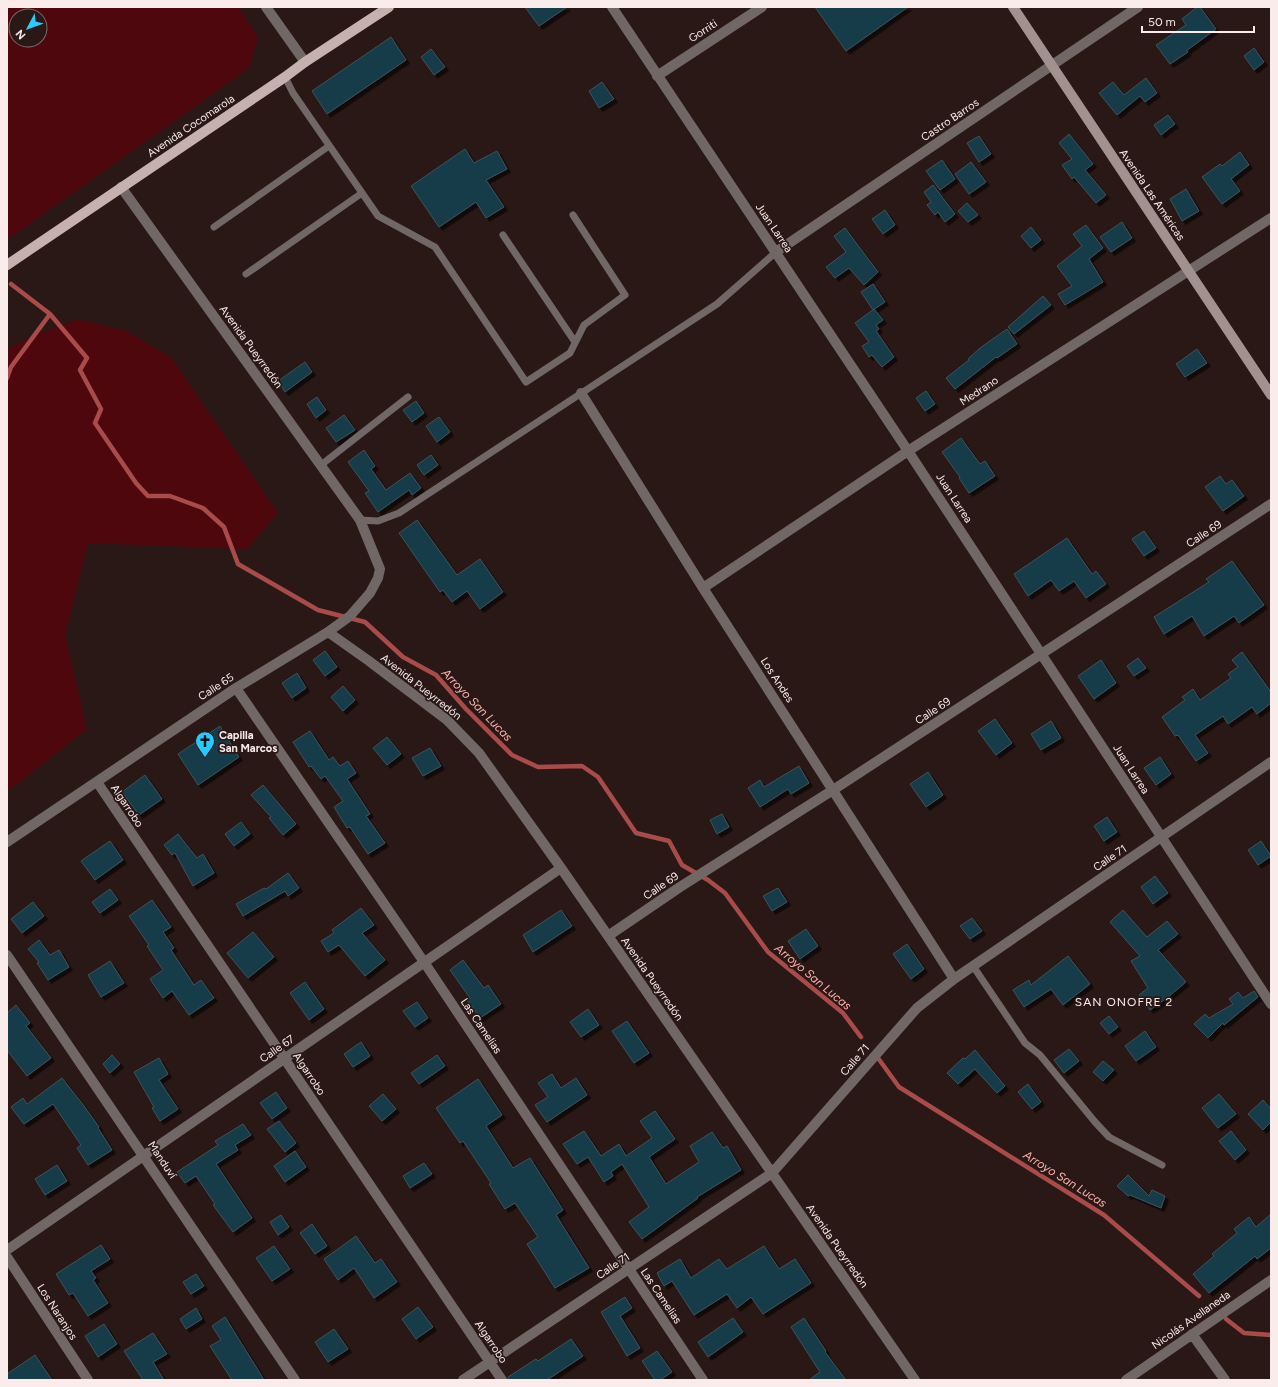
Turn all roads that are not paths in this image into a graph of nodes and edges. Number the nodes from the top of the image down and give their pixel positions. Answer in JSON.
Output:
{"nodes":[{"id":1,"x":266,"y":7,"type":"edge"},
{"id":2,"x":389,"y":7,"type":"edge"},
{"id":3,"x":612,"y":7,"type":"edge"},
{"id":4,"x":762,"y":7,"type":"edge"},
{"id":5,"x":1013,"y":7,"type":"edge"},
{"id":6,"x":1138,"y":7,"type":"edge"},
{"id":7,"x":305,"y":62,"type":"junction"},
{"id":8,"x":1052,"y":66,"type":"junction"},
{"id":9,"x":657,"y":76,"type":"junction"},
{"id":10,"x":285,"y":77,"type":"junction"},
{"id":11,"x":329,"y":146,"type":"junction"},
{"id":12,"x":121,"y":187,"type":"junction"},
{"id":13,"x":362,"y":193,"type":"junction"},
{"id":14,"x":573,"y":215,"type":"dead end"},
{"id":15,"x":1271,"y":218,"type":"edge"},
{"id":16,"x":214,"y":226,"type":"dead end"},
{"id":17,"x":502,"y":235,"type":"dead end"},
{"id":18,"x":776,"y":252,"type":"junction"},
{"id":19,"x":7,"y":265,"type":"edge"},
{"id":20,"x":1188,"y":271,"type":"junction"},
{"id":21,"x":246,"y":274,"type":"dead end"},
{"id":22,"x":576,"y":342,"type":"junction"},
{"id":23,"x":581,"y":393,"type":"junction"},
{"id":24,"x":1271,"y":395,"type":"edge"},
{"id":25,"x":408,"y":397,"type":"dead end"},
{"id":26,"x":908,"y":451,"type":"junction"},
{"id":27,"x":321,"y":465,"type":"junction"},
{"id":28,"x":1271,"y":504,"type":"edge"},
{"id":29,"x":360,"y":520,"type":"junction"},
{"id":30,"x":703,"y":588,"type":"junction"},
{"id":31,"x":328,"y":632,"type":"junction"},
{"id":32,"x":1042,"y":654,"type":"junction"},
{"id":33,"x":236,"y":688,"type":"junction"},
{"id":34,"x":1271,"y":762,"type":"edge"},
{"id":35,"x":97,"y":782,"type":"junction"},
{"id":36,"x":833,"y":790,"type":"junction"},
{"id":37,"x":1161,"y":837,"type":"junction"},
{"id":38,"x":7,"y":842,"type":"edge"},
{"id":39,"x":561,"y":868,"type":"junction"},
{"id":40,"x":608,"y":936,"type":"junction"},
{"id":41,"x":7,"y":955,"type":"edge"},
{"id":42,"x":424,"y":962,"type":"junction"},
{"id":43,"x":973,"y":966,"type":"junction"},
{"id":44,"x":954,"y":979,"type":"junction"},
{"id":45,"x":1271,"y":1004,"type":"edge"},
{"id":46,"x":284,"y":1059,"type":"junction"},
{"id":47,"x":144,"y":1155,"type":"junction"},
{"id":48,"x":1162,"y":1165,"type":"dead end"},
{"id":49,"x":772,"y":1174,"type":"junction"},
{"id":50,"x":7,"y":1250,"type":"edge"},
{"id":51,"x":7,"y":1257,"type":"edge"},
{"id":52,"x":629,"y":1270,"type":"junction"},
{"id":53,"x":1271,"y":1280,"type":"edge"},
{"id":54,"x":1192,"y":1334,"type":"junction"},
{"id":55,"x":490,"y":1362,"type":"junction"},
{"id":56,"x":88,"y":1380,"type":"edge"},
{"id":57,"x":295,"y":1380,"type":"edge"},
{"id":58,"x":464,"y":1380,"type":"edge"},
{"id":59,"x":502,"y":1380,"type":"edge"},
{"id":60,"x":703,"y":1380,"type":"edge"},
{"id":61,"x":915,"y":1380,"type":"edge"},
{"id":62,"x":1126,"y":1380,"type":"edge"},
{"id":63,"x":1224,"y":1380,"type":"edge"}],
"edges":[{"from":1,"to":7,"type":"street"},
{"from":2,"to":7,"type":"main road","name":"Avenida Cocomarola"},
{"from":3,"to":9,"type":"street","name":"Juan Larrea"},
{"from":4,"to":9,"type":"street","name":"Gorriti"},
{"from":5,"to":8,"type":"main road","name":"Avenida Las Américas"},
{"from":6,"to":8,"type":"street","name":"Castro Barros"},
{"from":7,"to":10,"type":"main road","name":"Avenida Cocomarola"},
{"from":8,"to":18,"type":"street","name":"Castro Barros"},
{"from":8,"to":20,"type":"main road","name":"Avenida Las Américas"},
{"from":9,"to":18,"type":"street","name":"Juan Larrea"},
{"from":10,"to":11,"type":"lane"},
{"from":10,"to":12,"type":"main road","name":"Avenida Cocomarola"},
{"from":11,"to":13,"type":"lane"},
{"from":11,"to":16,"type":"lane"},
{"from":12,"to":19,"type":"main road","name":"Avenida Cocomarola"},
{"from":12,"to":27,"type":"street","name":"Avenida Pueyrredón"},
{"from":13,"to":21,"type":"lane"},
{"from":13,"to":22,"type":"lane"},
{"from":14,"to":22,"type":"lane"},
{"from":15,"to":20,"type":"street","name":"Medrano"},
{"from":17,"to":22,"type":"lane"},
{"from":18,"to":23,"type":"lane"},
{"from":18,"to":26,"type":"street","name":"Juan Larrea"},
{"from":20,"to":24,"type":"main road","name":"Avenida Las Américas"},
{"from":20,"to":26,"type":"street","name":"Medrano"},
{"from":23,"to":29,"type":"lane"},
{"from":23,"to":30,"type":"street","name":"Los Andes"},
{"from":25,"to":27,"type":"lane"},
{"from":26,"to":30,"type":"street","name":"Medrano"},
{"from":26,"to":32,"type":"street","name":"Juan Larrea"},
{"from":27,"to":29,"type":"street","name":"Avenida Pueyrredón"},
{"from":28,"to":32,"type":"street","name":"Calle 69"},
{"from":29,"to":31,"type":"street","name":"Calle 65"},
{"from":30,"to":36,"type":"street","name":"Los Andes"},
{"from":31,"to":33,"type":"street","name":"Calle 65"},
{"from":31,"to":39,"type":"street","name":"Avenida Pueyrredón"},
{"from":32,"to":36,"type":"street","name":"Calle 69"},
{"from":32,"to":37,"type":"street","name":"Juan Larrea"},
{"from":33,"to":35,"type":"street","name":"Calle 65"},
{"from":33,"to":42,"type":"street","name":"Las Camelias"},
{"from":34,"to":37,"type":"street","name":"Calle 71"},
{"from":35,"to":38,"type":"street","name":"Calle 65"},
{"from":35,"to":46,"type":"street","name":"Algarrobo"},
{"from":36,"to":40,"type":"street","name":"Calle 69"},
{"from":36,"to":44,"type":"street","name":"Los Andes"},
{"from":37,"to":43,"type":"street","name":"Calle 71"},
{"from":37,"to":45,"type":"street","name":"Juan Larrea"},
{"from":39,"to":40,"type":"street","name":"Avenida Pueyrredón"},
{"from":39,"to":42,"type":"street","name":"Calle 67"},
{"from":40,"to":49,"type":"street","name":"Avenida Pueyrredón"},
{"from":41,"to":47,"type":"street","name":"Manduví"},
{"from":42,"to":46,"type":"street","name":"Calle 67"},
{"from":42,"to":52,"type":"street","name":"Las Camelias"},
{"from":43,"to":44,"type":"street","name":"Calle 71"},
{"from":43,"to":48,"type":"lane"},
{"from":44,"to":49,"type":"street","name":"Calle 71"},
{"from":46,"to":47,"type":"street","name":"Calle 67"},
{"from":46,"to":55,"type":"street","name":"Algarrobo"},
{"from":47,"to":50,"type":"street","name":"Calle 67"},
{"from":47,"to":57,"type":"street","name":"Manduví"},
{"from":49,"to":52,"type":"street","name":"Calle 71"},
{"from":49,"to":61,"type":"street","name":"Avenida Pueyrredón"},
{"from":51,"to":56,"type":"street","name":"Los Naranjos"},
{"from":52,"to":55,"type":"street","name":"Calle 71"},
{"from":52,"to":60,"type":"street","name":"Las Camelias"},
{"from":53,"to":54,"type":"street","name":"Nicolás Avellaneda"},
{"from":54,"to":62,"type":"street","name":"Nicolás Avellaneda"},
{"from":54,"to":63,"type":"street"},
{"from":55,"to":58,"type":"street","name":"Calle 71"},
{"from":55,"to":59,"type":"street","name":"Algarrobo"}]}
